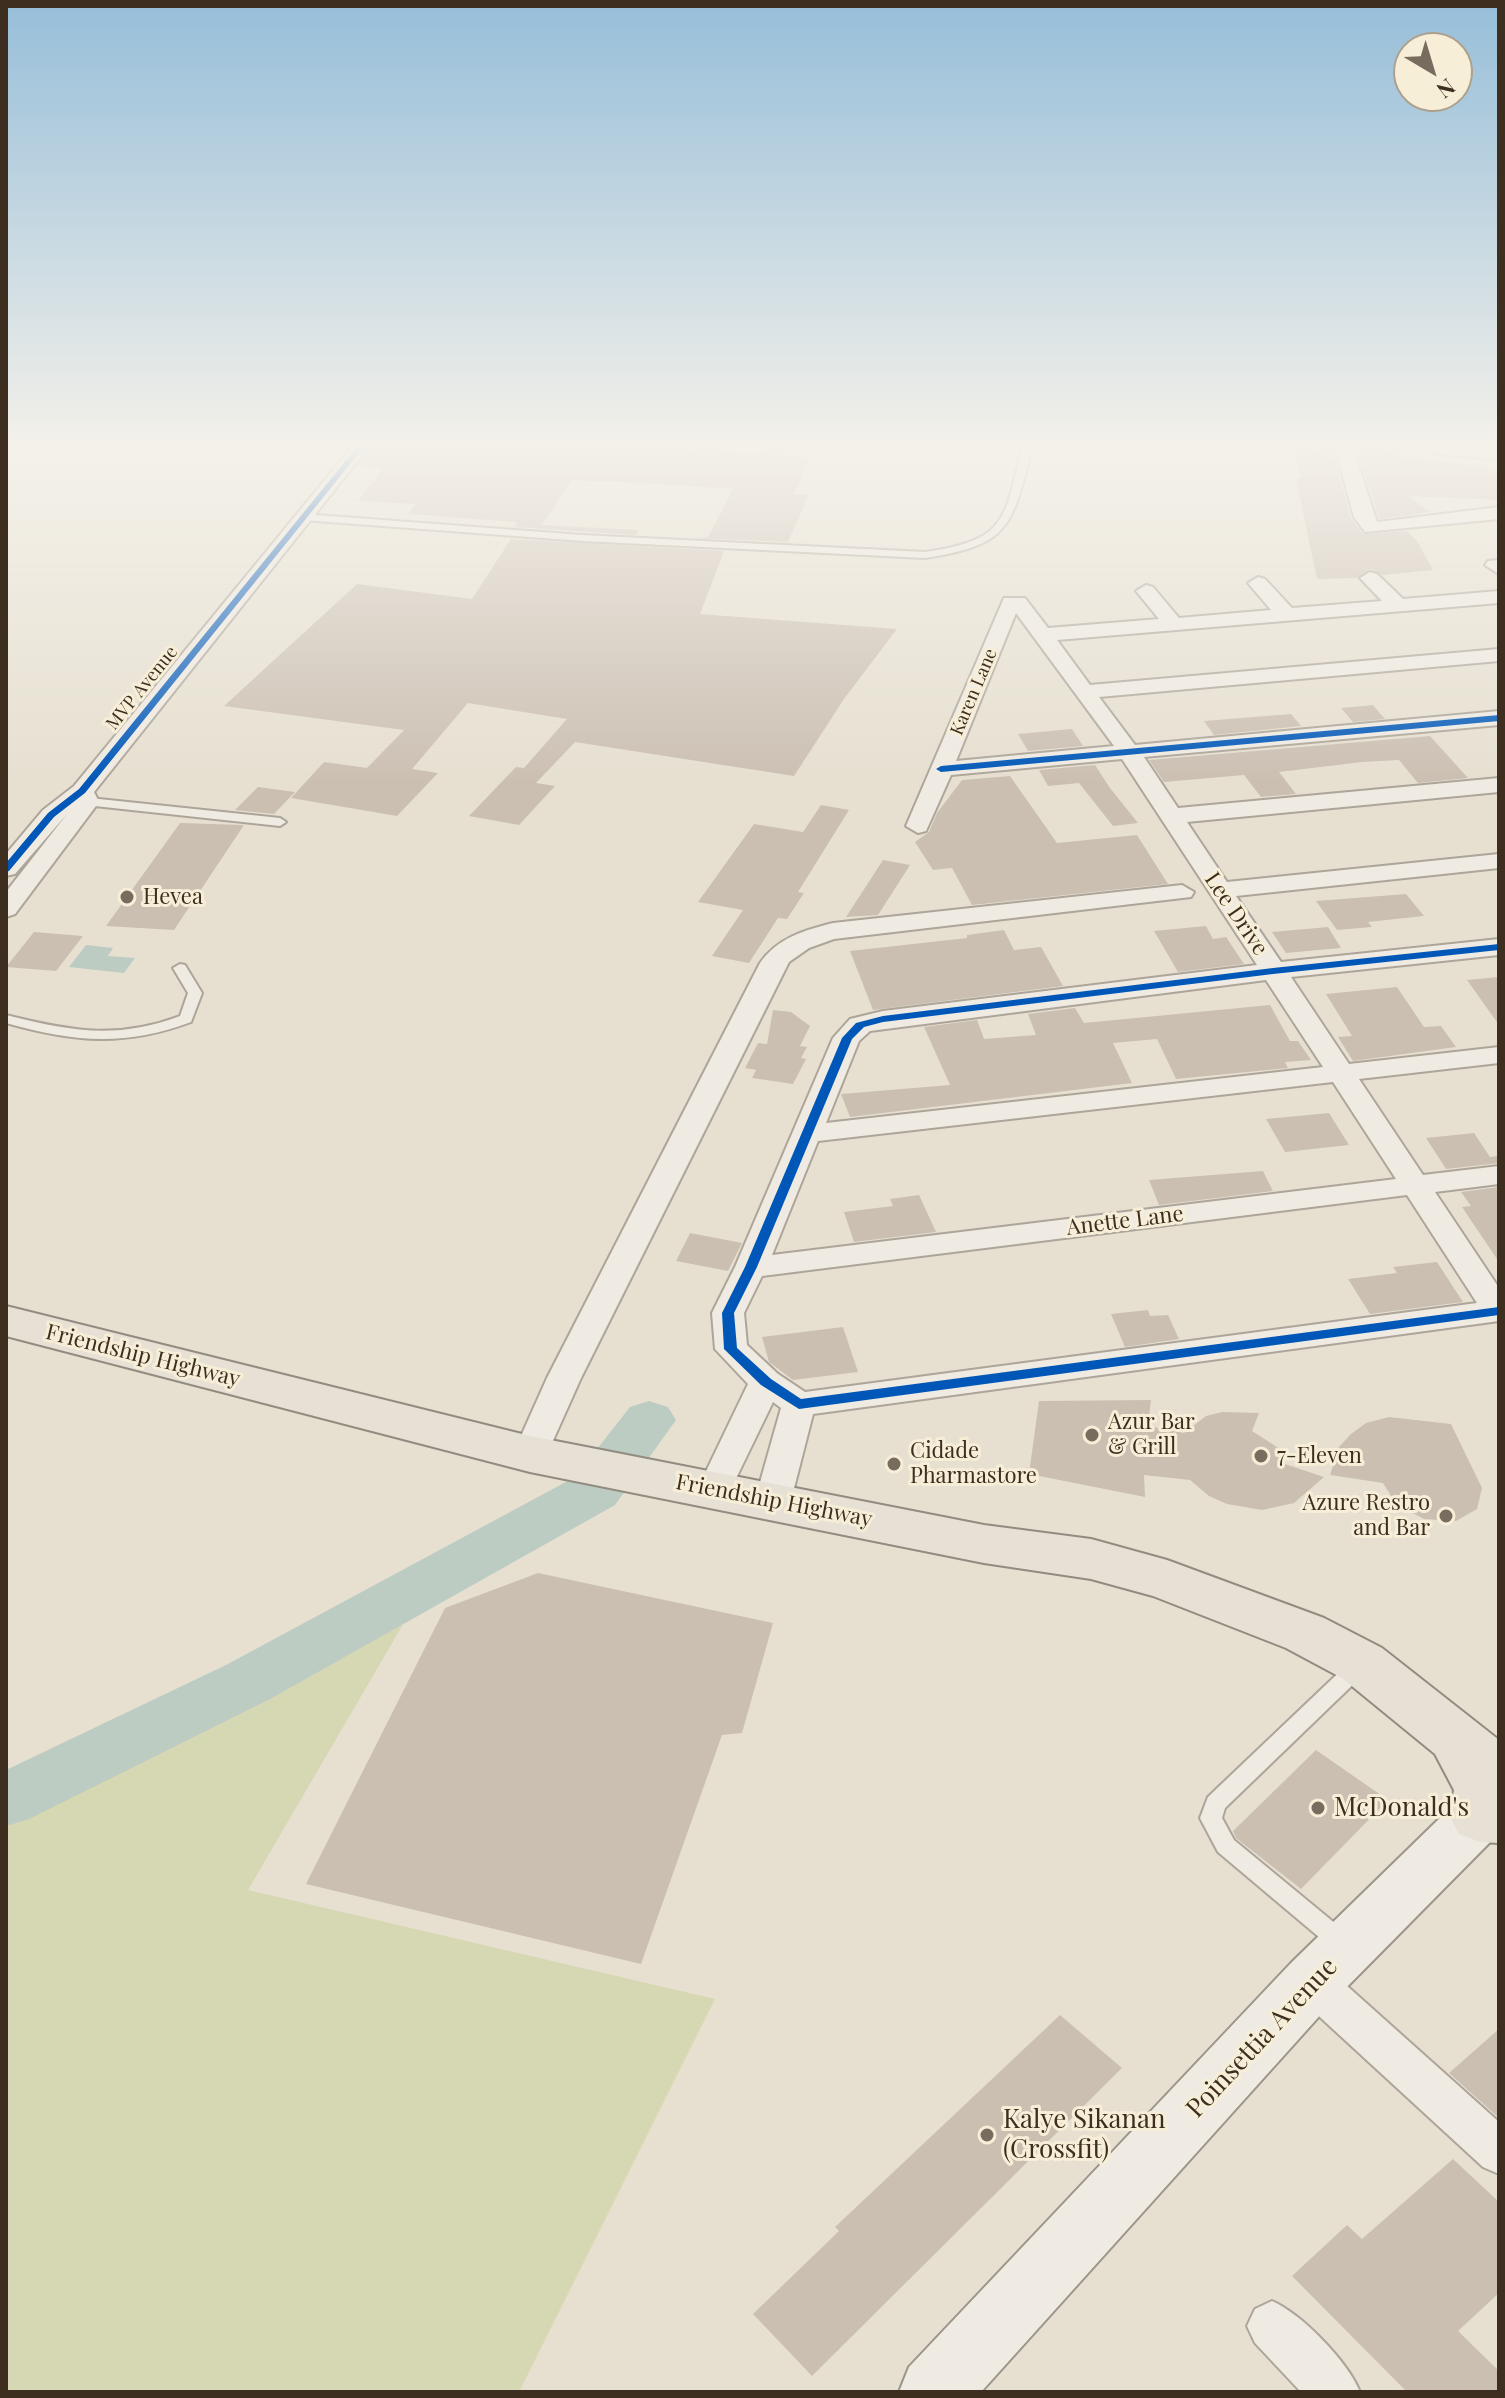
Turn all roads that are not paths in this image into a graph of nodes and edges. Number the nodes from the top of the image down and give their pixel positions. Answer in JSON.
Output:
{"nodes":[{"id":1,"x":269,"y":560,"type":"edge"},
{"id":2,"x":1370,"y":578,"type":"dead end"},
{"id":3,"x":1258,"y":583,"type":"dead end"},
{"id":4,"x":1146,"y":591,"type":"dead end"},
{"id":5,"x":1499,"y":597,"type":"edge"},
{"id":6,"x":1015,"y":602,"type":"joint"},
{"id":7,"x":1399,"y":606,"type":"junction"},
{"id":8,"x":1287,"y":615,"type":"junction"},
{"id":9,"x":1174,"y":624,"type":"junction"},
{"id":10,"x":1042,"y":635,"type":"junction"},
{"id":11,"x":1499,"y":655,"type":"edge"},
{"id":12,"x":1084,"y":692,"type":"junction"},
{"id":13,"x":1499,"y":718,"type":"edge"},
{"id":14,"x":1129,"y":752,"type":"junction"},
{"id":15,"x":941,"y":769,"type":"junction"},
{"id":16,"x":1499,"y":785,"type":"edge"},
{"id":17,"x":73,"y":805,"type":"junction"},
{"id":18,"x":1171,"y":816,"type":"junction"},
{"id":19,"x":280,"y":822,"type":"dead end"},
{"id":20,"x":918,"y":826,"type":"dead end"},
{"id":21,"x":1499,"y":861,"type":"edge"},
{"id":22,"x":6,"y":869,"type":"edge"},
{"id":23,"x":1220,"y":890,"type":"junction"},
{"id":24,"x":1182,"y":892,"type":"dead end"},
{"id":25,"x":6,"y":909,"type":"edge"},
{"id":26,"x":1499,"y":947,"type":"edge"},
{"id":27,"x":180,"y":968,"type":"dead end"},
{"id":28,"x":1273,"y":971,"type":"junction"},
{"id":29,"x":6,"y":1019,"type":"edge"},
{"id":30,"x":1499,"y":1055,"type":"edge"},
{"id":31,"x":1341,"y":1073,"type":"junction"},
{"id":32,"x":807,"y":1134,"type":"junction"},
{"id":33,"x":1499,"y":1175,"type":"edge"},
{"id":34,"x":1415,"y":1185,"type":"junction"},
{"id":35,"x":751,"y":1267,"type":"junction"},
{"id":36,"x":1498,"y":1311,"type":"edge"},
{"id":37,"x":6,"y":1321,"type":"edge"},
{"id":38,"x":766,"y":1382,"type":"junction"},
{"id":39,"x":799,"y":1404,"type":"junction"},
{"id":40,"x":530,"y":1454,"type":"junction"},
{"id":41,"x":708,"y":1473,"type":"junction"},
{"id":42,"x":778,"y":1479,"type":"junction"},
{"id":43,"x":1362,"y":1663,"type":"junction"},
{"id":44,"x":1494,"y":1801,"type":"edge"},
{"id":45,"x":1330,"y":1964,"type":"junction"},
{"id":46,"x":1499,"y":2152,"type":"edge"},
{"id":47,"x":1272,"y":2326,"type":"dead end"},
{"id":48,"x":934,"y":2392,"type":"edge"},
{"id":49,"x":1335,"y":2392,"type":"edge"}],
"edges":[{"from":1,"to":17,"type":"street","name":"MVP Avenue"},
{"from":2,"to":7,"type":"street"},
{"from":3,"to":8,"type":"street"},
{"from":4,"to":9,"type":"street"},
{"from":5,"to":7,"type":"street"},
{"from":6,"to":10,"type":"street","name":"Lee Drive"},
{"from":6,"to":15,"type":"street","name":"Karen Lane"},
{"from":7,"to":8,"type":"street"},
{"from":8,"to":9,"type":"street"},
{"from":9,"to":10,"type":"street"},
{"from":10,"to":12,"type":"street","name":"Lee Drive"},
{"from":11,"to":12,"type":"street"},
{"from":12,"to":14,"type":"street","name":"Lee Drive"},
{"from":13,"to":14,"type":"street"},
{"from":14,"to":15,"type":"street"},
{"from":14,"to":18,"type":"street","name":"Lee Drive"},
{"from":15,"to":20,"type":"street","name":"Karen Lane"},
{"from":16,"to":18,"type":"street"},
{"from":17,"to":19,"type":"lane"},
{"from":17,"to":22,"type":"street","name":"MVP Avenue"},
{"from":17,"to":25,"type":"street","name":"MVP Avenue"},
{"from":18,"to":23,"type":"street","name":"Lee Drive"},
{"from":21,"to":23,"type":"street"},
{"from":23,"to":28,"type":"street","name":"Lee Drive"},
{"from":24,"to":40,"type":"street"},
{"from":26,"to":28,"type":"street"},
{"from":27,"to":29,"type":"lane"},
{"from":28,"to":31,"type":"street","name":"Lee Drive"},
{"from":28,"to":32,"type":"street"},
{"from":30,"to":31,"type":"street"},
{"from":31,"to":32,"type":"street"},
{"from":31,"to":34,"type":"street","name":"Lee Drive"},
{"from":32,"to":35,"type":"street"},
{"from":33,"to":34,"type":"street","name":"Anette Lane"},
{"from":34,"to":35,"type":"street","name":"Anette Lane"},
{"from":34,"to":36,"type":"street","name":"Lee Drive"},
{"from":35,"to":38,"type":"street"},
{"from":36,"to":39,"type":"street"},
{"from":37,"to":40,"type":"main road","name":"Friendship Highway"},
{"from":38,"to":39,"type":"street"},
{"from":38,"to":41,"type":"street"},
{"from":39,"to":42,"type":"street"},
{"from":40,"to":41,"type":"main road","name":"Friendship Highway"},
{"from":41,"to":42,"type":"main road","name":"Friendship Highway"},
{"from":42,"to":43,"type":"main road","name":"Friendship Highway"},
{"from":43,"to":44,"type":"main road","name":"Friendship Highway"},
{"from":43,"to":45,"type":"lane"},
{"from":44,"to":45,"type":"main road","name":"Poinsettia Avenue"},
{"from":45,"to":46,"type":"street"},
{"from":45,"to":48,"type":"main road","name":"Poinsettia Avenue"},
{"from":47,"to":49,"type":"street"}]}
